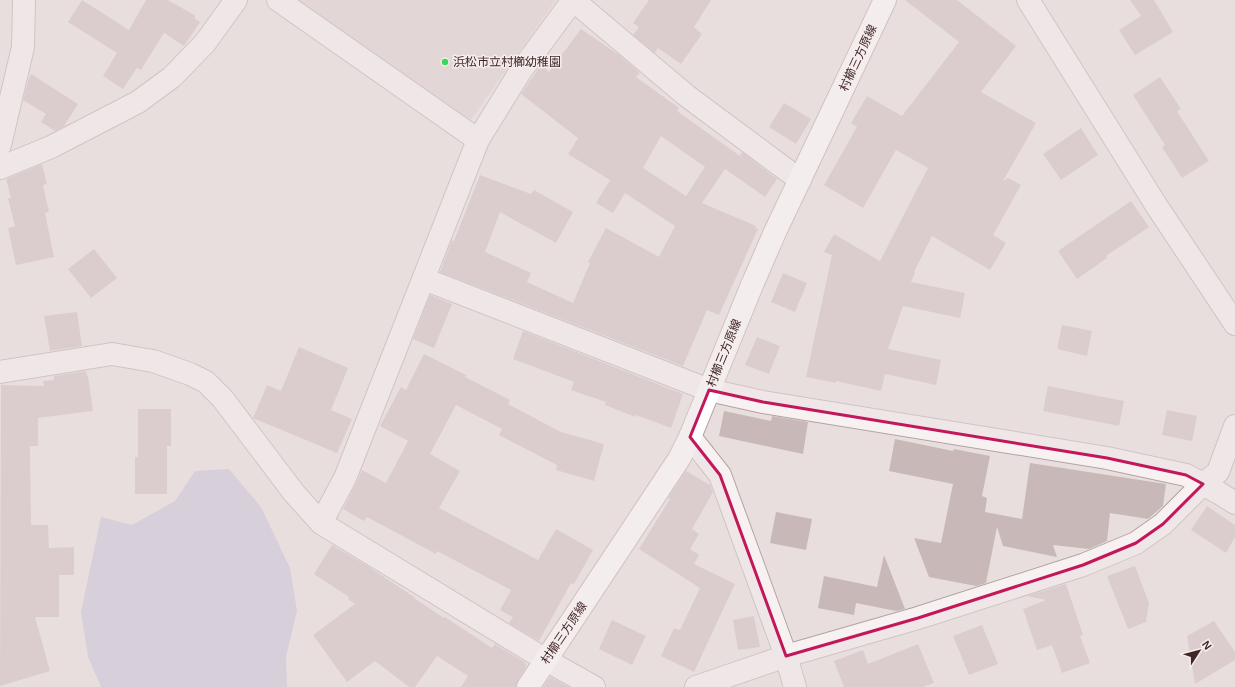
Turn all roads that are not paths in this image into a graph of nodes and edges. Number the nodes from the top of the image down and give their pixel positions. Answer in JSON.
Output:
{"nodes":[{"id":1,"x":24,"y":0,"type":"edge"},
{"id":2,"x":236,"y":0,"type":"edge"},
{"id":3,"x":278,"y":0,"type":"edge"},
{"id":4,"x":885,"y":0,"type":"edge"},
{"id":5,"x":1028,"y":0,"type":"edge"},
{"id":6,"x":478,"y":140,"type":"junction"},
{"id":7,"x":0,"y":145,"type":"edge"},
{"id":8,"x":0,"y":168,"type":"edge"},
{"id":9,"x":800,"y":180,"type":"junction"},
{"id":10,"x":424,"y":279,"type":"junction"},
{"id":11,"x":1235,"y":324,"type":"edge"},
{"id":12,"x":0,"y":372,"type":"edge"},
{"id":13,"x":709,"y":390,"type":"junction"},
{"id":14,"x":1235,"y":426,"type":"edge"},
{"id":15,"x":690,"y":437,"type":"junction"},
{"id":16,"x":1203,"y":484,"type":"junction"},
{"id":17,"x":1235,"y":503,"type":"edge"},
{"id":18,"x":321,"y":523,"type":"junction"},
{"id":19,"x":786,"y":656,"type":"junction"},
{"id":20,"x":546,"y":660,"type":"junction"},
{"id":21,"x":528,"y":687,"type":"edge"},
{"id":22,"x":594,"y":687,"type":"edge"},
{"id":23,"x":696,"y":687,"type":"edge"},
{"id":24,"x":795,"y":687,"type":"edge"}],
"edges":[{"from":1,"to":7,"type":"street"},
{"from":2,"to":8,"type":"street"},
{"from":3,"to":6,"type":"street"},
{"from":4,"to":9,"type":"main road","name":"村櫛三方原線"},
{"from":5,"to":11,"type":"street"},
{"from":6,"to":9,"type":"street"},
{"from":6,"to":10,"type":"street"},
{"from":9,"to":13,"type":"main road","name":"村櫛三方原線"},
{"from":10,"to":13,"type":"street"},
{"from":10,"to":18,"type":"street"},
{"from":12,"to":18,"type":"street"},
{"from":13,"to":15,"type":"main road","name":"村櫛三方原線"},
{"from":13,"to":16,"type":"street"},
{"from":14,"to":16,"type":"street"},
{"from":15,"to":19,"type":"street"},
{"from":15,"to":20,"type":"main road","name":"村櫛三方原線"},
{"from":16,"to":17,"type":"street"},
{"from":16,"to":19,"type":"street"},
{"from":18,"to":20,"type":"street"},
{"from":19,"to":23,"type":"street"},
{"from":19,"to":24,"type":"street"},
{"from":20,"to":21,"type":"main road","name":"村櫛三方原線"},
{"from":20,"to":22,"type":"street"}]}
